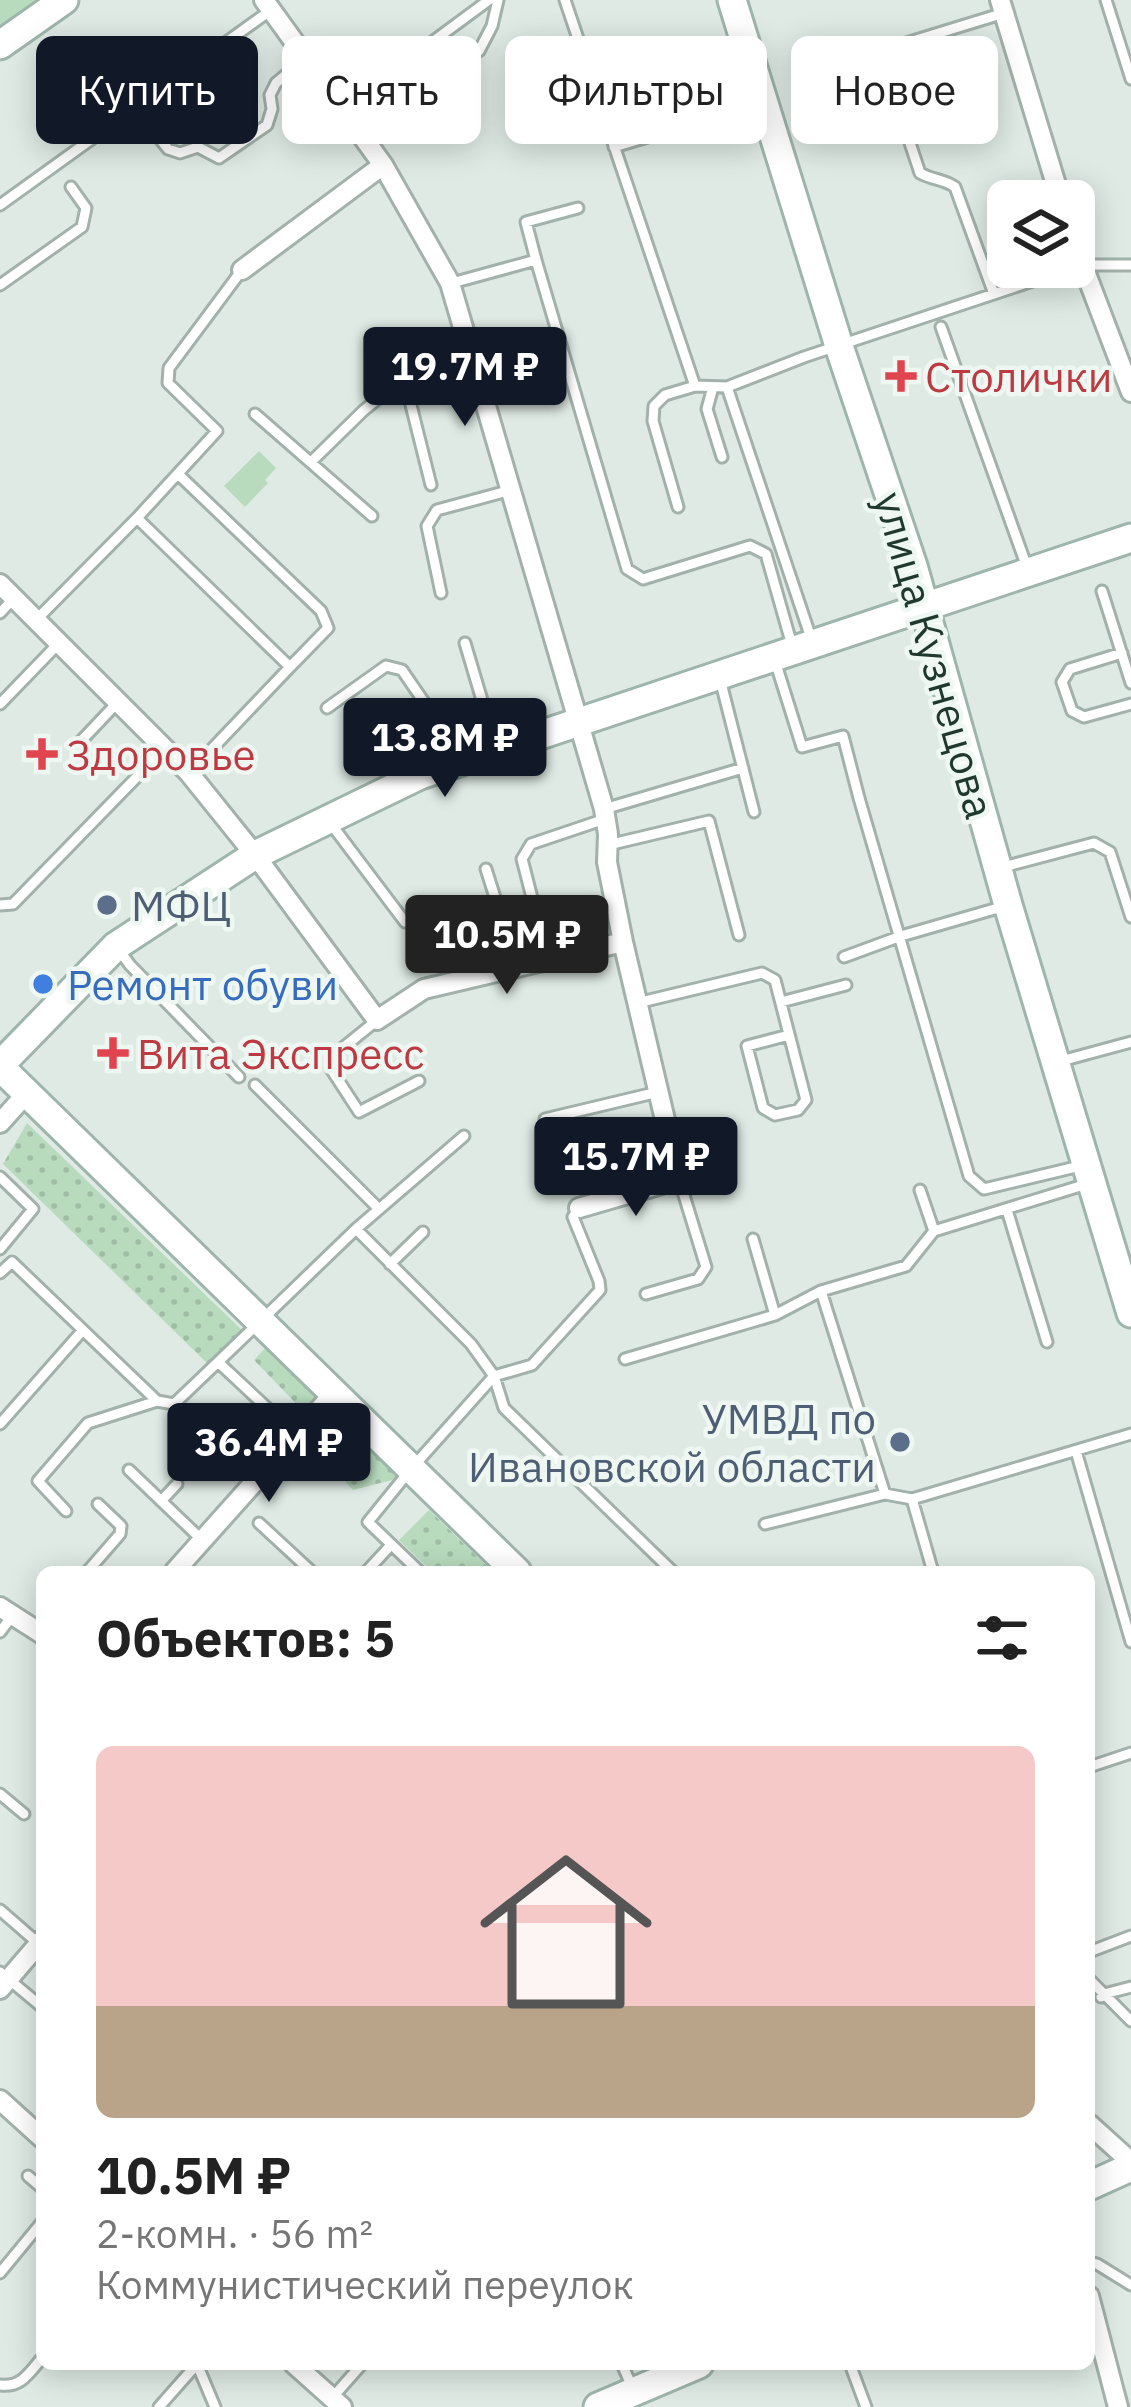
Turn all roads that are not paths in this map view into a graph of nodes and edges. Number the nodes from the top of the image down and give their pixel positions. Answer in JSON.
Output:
{"nodes":[{"id":1,"x":64,"y":0,"type":"edge"},
{"id":2,"x":494,"y":0,"type":"edge"},
{"id":3,"x":565,"y":0,"type":"edge"},
{"id":4,"x":732,"y":0,"type":"edge"},
{"id":5,"x":1106,"y":0,"type":"edge"},
{"id":6,"x":268,"y":5,"type":"edge"},
{"id":7,"x":1002,"y":7,"type":"edge"},
{"id":8,"x":228,"y":36,"type":"edge"},
{"id":9,"x":290,"y":36,"type":"edge"},
{"id":10,"x":442,"y":36,"type":"edge"},
{"id":11,"x":743,"y":36,"type":"edge"},
{"id":12,"x":0,"y":45,"type":"edge"},
{"id":13,"x":481,"y":47,"type":"edge"},
{"id":14,"x":282,"y":77,"type":"edge"},
{"id":15,"x":1131,"y":80,"type":"edge"},
{"id":16,"x":767,"y":113,"type":"edge"},
{"id":17,"x":258,"y":130,"type":"edge"},
{"id":18,"x":85,"y":144,"type":"edge"},
{"id":19,"x":164,"y":144,"type":"edge"},
{"id":20,"x":239,"y":144,"type":"edge"},
{"id":21,"x":368,"y":144,"type":"edge"},
{"id":22,"x":624,"y":144,"type":"edge"},
{"id":23,"x":614,"y":147,"type":"junction"},
{"id":24,"x":383,"y":165,"type":"junction"},
{"id":25,"x":1055,"y":180,"type":"edge"},
{"id":26,"x":71,"y":187,"type":"dead end"},
{"id":27,"x":0,"y":205,"type":"edge"},
{"id":28,"x":578,"y":208,"type":"dead end"},
{"id":29,"x":536,"y":260,"type":"junction"},
{"id":30,"x":1095,"y":265,"type":"edge"},
{"id":31,"x":1131,"y":265,"type":"edge"},
{"id":32,"x":242,"y":270,"type":"joint"},
{"id":33,"x":450,"y":284,"type":"junction"},
{"id":34,"x":0,"y":285,"type":"edge"},
{"id":35,"x":1012,"y":288,"type":"edge"},
{"id":36,"x":1090,"y":288,"type":"edge"},
{"id":37,"x":994,"y":294,"type":"junction"},
{"id":38,"x":941,"y":326,"type":"dead end"},
{"id":39,"x":468,"y":345,"type":"junction"},
{"id":40,"x":839,"y":346,"type":"junction"},
{"id":41,"x":404,"y":377,"type":"junction"},
{"id":42,"x":695,"y":386,"type":"junction"},
{"id":43,"x":713,"y":387,"type":"junction"},
{"id":44,"x":727,"y":388,"type":"junction"},
{"id":45,"x":1131,"y":392,"type":"edge"},
{"id":46,"x":255,"y":415,"type":"dead end"},
{"id":47,"x":722,"y":457,"type":"dead end"},
{"id":48,"x":311,"y":462,"type":"junction"},
{"id":49,"x":178,"y":474,"type":"junction"},
{"id":50,"x":431,"y":485,"type":"dead end"},
{"id":51,"x":511,"y":490,"type":"junction"},
{"id":52,"x":678,"y":507,"type":"dead end"},
{"id":53,"x":372,"y":516,"type":"dead end"},
{"id":54,"x":137,"y":518,"type":"junction"},
{"id":55,"x":1131,"y":538,"type":"edge"},
{"id":56,"x":1028,"y":572,"type":"junction"},
{"id":57,"x":1102,"y":591,"type":"dead end"},
{"id":58,"x":441,"y":593,"type":"dead end"},
{"id":59,"x":5,"y":598,"type":"edge"},
{"id":60,"x":924,"y":605,"type":"junction"},
{"id":61,"x":36,"y":620,"type":"junction"},
{"id":62,"x":59,"y":643,"type":"junction"},
{"id":63,"x":465,"y":643,"type":"dead end"},
{"id":64,"x":793,"y":649,"type":"junction"},
{"id":65,"x":1122,"y":653,"type":"junction"},
{"id":66,"x":290,"y":667,"type":"junction"},
{"id":67,"x":719,"y":674,"type":"junction"},
{"id":68,"x":1131,"y":683,"type":"edge"},
{"id":69,"x":118,"y":702,"type":"junction"},
{"id":70,"x":0,"y":704,"type":"edge"},
{"id":71,"x":1131,"y":704,"type":"edge"},
{"id":72,"x":327,"y":708,"type":"dead end"},
{"id":73,"x":579,"y":721,"type":"junction"},
{"id":74,"x":81,"y":740,"type":"dead end"},
{"id":75,"x":165,"y":748,"type":"junction"},
{"id":76,"x":497,"y":749,"type":"junction"},
{"id":77,"x":464,"y":760,"type":"junction"},
{"id":78,"x":742,"y":768,"type":"junction"},
{"id":79,"x":189,"y":773,"type":"junction"},
{"id":80,"x":754,"y":812,"type":"dead end"},
{"id":81,"x":605,"y":814,"type":"junction"},
{"id":82,"x":327,"y":820,"type":"junction"},
{"id":83,"x":608,"y":845,"type":"junction"},
{"id":84,"x":255,"y":855,"type":"junction"},
{"id":85,"x":998,"y":868,"type":"junction"},
{"id":86,"x":486,"y":869,"type":"dead end"},
{"id":87,"x":0,"y":905,"type":"edge"},
{"id":88,"x":1008,"y":905,"type":"junction"},
{"id":89,"x":1131,"y":917,"type":"edge"},
{"id":90,"x":538,"y":921,"type":"dead end"},
{"id":91,"x":405,"y":922,"type":"dead end"},
{"id":92,"x":739,"y":935,"type":"dead end"},
{"id":93,"x":901,"y":936,"type":"junction"},
{"id":94,"x":622,"y":942,"type":"junction"},
{"id":95,"x":116,"y":946,"type":"junction"},
{"id":96,"x":844,"y":957,"type":"dead end"},
{"id":97,"x":517,"y":967,"type":"junction"},
{"id":98,"x":846,"y":985,"type":"dead end"},
{"id":99,"x":781,"y":1001,"type":"junction"},
{"id":100,"x":637,"y":1003,"type":"junction"},
{"id":101,"x":377,"y":1020,"type":"junction"},
{"id":102,"x":789,"y":1035,"type":"junction"},
{"id":103,"x":1131,"y":1042,"type":"edge"},
{"id":104,"x":1056,"y":1063,"type":"junction"},
{"id":105,"x":0,"y":1066,"type":"edge"},
{"id":106,"x":239,"y":1077,"type":"dead end"},
{"id":107,"x":418,"y":1081,"type":"dead end"},
{"id":108,"x":255,"y":1084,"type":"dead end"},
{"id":109,"x":658,"y":1092,"type":"junction"},
{"id":110,"x":27,"y":1094,"type":"junction"},
{"id":111,"x":545,"y":1119,"type":"dead end"},
{"id":112,"x":0,"y":1123,"type":"edge"},
{"id":113,"x":464,"y":1136,"type":"dead end"},
{"id":114,"x":1089,"y":1173,"type":"junction"},
{"id":115,"x":0,"y":1177,"type":"edge"},
{"id":116,"x":679,"y":1179,"type":"junction"},
{"id":117,"x":920,"y":1190,"type":"dead end"},
{"id":118,"x":579,"y":1208,"type":"joint"},
{"id":119,"x":379,"y":1209,"type":"junction"},
{"id":120,"x":1007,"y":1210,"type":"junction"},
{"id":121,"x":356,"y":1228,"type":"junction"},
{"id":122,"x":934,"y":1231,"type":"junction"},
{"id":123,"x":423,"y":1232,"type":"dead end"},
{"id":124,"x":753,"y":1239,"type":"dead end"},
{"id":125,"x":0,"y":1250,"type":"edge"},
{"id":126,"x":390,"y":1264,"type":"junction"},
{"id":127,"x":0,"y":1273,"type":"edge"},
{"id":128,"x":821,"y":1291,"type":"junction"},
{"id":129,"x":646,"y":1294,"type":"dead end"},
{"id":130,"x":1130,"y":1306,"type":"edge"},
{"id":131,"x":775,"y":1315,"type":"junction"},
{"id":132,"x":261,"y":1322,"type":"junction"},
{"id":133,"x":83,"y":1330,"type":"junction"},
{"id":134,"x":1047,"y":1342,"type":"dead end"},
{"id":135,"x":625,"y":1359,"type":"dead end"},
{"id":136,"x":218,"y":1362,"type":"junction"},
{"id":137,"x":494,"y":1376,"type":"junction"},
{"id":138,"x":334,"y":1393,"type":"junction"},
{"id":139,"x":157,"y":1401,"type":"junction"},
{"id":140,"x":0,"y":1424,"type":"edge"},
{"id":141,"x":1131,"y":1434,"type":"edge"},
{"id":142,"x":296,"y":1435,"type":"junction"},
{"id":143,"x":1076,"y":1450,"type":"junction"},
{"id":144,"x":411,"y":1468,"type":"junction"},
{"id":145,"x":129,"y":1470,"type":"dead end"},
{"id":146,"x":177,"y":1484,"type":"dead end"},
{"id":147,"x":885,"y":1494,"type":"junction"},
{"id":148,"x":912,"y":1499,"type":"junction"},
{"id":149,"x":161,"y":1501,"type":"junction"},
{"id":150,"x":98,"y":1504,"type":"dead end"},
{"id":151,"x":66,"y":1510,"type":"dead end"},
{"id":152,"x":259,"y":1522,"type":"dead end"},
{"id":153,"x":766,"y":1524,"type":"dead end"},
{"id":154,"x":202,"y":1540,"type":"junction"},
{"id":155,"x":391,"y":1544,"type":"junction"},
{"id":156,"x":663,"y":1562,"type":"junction"},
{"id":157,"x":92,"y":1566,"type":"edge"},
{"id":158,"x":179,"y":1566,"type":"edge"},
{"id":159,"x":306,"y":1566,"type":"edge"},
{"id":160,"x":371,"y":1566,"type":"edge"},
{"id":161,"x":414,"y":1566,"type":"edge"},
{"id":162,"x":512,"y":1566,"type":"edge"},
{"id":163,"x":659,"y":1566,"type":"edge"},
{"id":164,"x":667,"y":1566,"type":"edge"},
{"id":165,"x":931,"y":1566,"type":"edge"},
{"id":166,"x":6,"y":1611,"type":"edge"},
{"id":167,"x":36,"y":1627,"type":"edge"},
{"id":168,"x":0,"y":1632,"type":"edge"},
{"id":169,"x":1131,"y":1642,"type":"edge"},
{"id":170,"x":1131,"y":1753,"type":"edge"},
{"id":171,"x":1095,"y":1765,"type":"edge"},
{"id":172,"x":0,"y":1794,"type":"edge"},
{"id":173,"x":24,"y":1814,"type":"dead end"},
{"id":174,"x":0,"y":1910,"type":"edge"},
{"id":175,"x":1131,"y":1936,"type":"edge"},
{"id":176,"x":36,"y":1939,"type":"edge"},
{"id":177,"x":36,"y":1946,"type":"edge"},
{"id":178,"x":1095,"y":1950,"type":"edge"},
{"id":179,"x":3,"y":1980,"type":"edge"},
{"id":180,"x":1095,"y":1987,"type":"edge"},
{"id":181,"x":1131,"y":1987,"type":"edge"},
{"id":182,"x":1102,"y":1996,"type":"junction"},
{"id":183,"x":36,"y":2003,"type":"edge"},
{"id":184,"x":1131,"y":2021,"type":"edge"},
{"id":185,"x":0,"y":2100,"type":"edge"},
{"id":186,"x":1095,"y":2130,"type":"edge"},
{"id":187,"x":36,"y":2133,"type":"edge"},
{"id":188,"x":1131,"y":2164,"type":"edge"},
{"id":189,"x":28,"y":2176,"type":"dead end"},
{"id":190,"x":36,"y":2183,"type":"edge"},
{"id":191,"x":1095,"y":2183,"type":"edge"},
{"id":192,"x":36,"y":2229,"type":"edge"},
{"id":193,"x":1095,"y":2264,"type":"edge"},
{"id":194,"x":0,"y":2273,"type":"edge"},
{"id":195,"x":1131,"y":2285,"type":"edge"},
{"id":196,"x":1095,"y":2344,"type":"edge"},
{"id":197,"x":36,"y":2365,"type":"edge"},
{"id":198,"x":192,"y":2370,"type":"edge"},
{"id":199,"x":199,"y":2370,"type":"edge"},
{"id":200,"x":301,"y":2370,"type":"edge"},
{"id":201,"x":358,"y":2370,"type":"edge"},
{"id":202,"x":625,"y":2370,"type":"edge"},
{"id":203,"x":685,"y":2370,"type":"edge"},
{"id":204,"x":852,"y":2370,"type":"edge"},
{"id":205,"x":0,"y":2385,"type":"edge"},
{"id":206,"x":634,"y":2392,"type":"junction"},
{"id":207,"x":337,"y":2402,"type":"edge"},
{"id":208,"x":1131,"y":2402,"type":"edge"},
{"id":209,"x":601,"y":2406,"type":"edge"},
{"id":210,"x":1118,"y":2406,"type":"edge"},
{"id":211,"x":159,"y":2407,"type":"edge"},
{"id":212,"x":214,"y":2407,"type":"edge"},
{"id":213,"x":866,"y":2407,"type":"edge"}],
"edges":[{"from":1,"to":12,"type":"street"},
{"from":2,"to":10,"type":"lane"},
{"from":2,"to":13,"type":"lane"},
{"from":3,"to":23,"type":"lane"},
{"from":4,"to":11,"type":"street","name":"улица Кузнецова"},
{"from":5,"to":15,"type":"lane"},
{"from":6,"to":8,"type":"lane"},
{"from":6,"to":9,"type":"street"},
{"from":7,"to":25,"type":"street"},
{"from":7,"to":37,"type":"lane"},
{"from":14,"to":17,"type":"lane"},
{"from":16,"to":40,"type":"street","name":"улица Кузнецова"},
{"from":18,"to":27,"type":"lane"},
{"from":19,"to":20,"type":"lane"},
{"from":21,"to":24,"type":"street"},
{"from":22,"to":23,"type":"lane"},
{"from":23,"to":42,"type":"lane"},
{"from":24,"to":32,"type":"street"},
{"from":24,"to":33,"type":"street"},
{"from":26,"to":34,"type":"lane"},
{"from":28,"to":29,"type":"lane"},
{"from":29,"to":33,"type":"lane"},
{"from":29,"to":64,"type":"lane"},
{"from":30,"to":31,"type":"lane"},
{"from":32,"to":49,"type":"lane"},
{"from":33,"to":39,"type":"street"},
{"from":35,"to":37,"type":"lane"},
{"from":36,"to":45,"type":"street"},
{"from":37,"to":40,"type":"lane"},
{"from":38,"to":56,"type":"lane"},
{"from":39,"to":41,"type":"lane"},
{"from":39,"to":51,"type":"street"},
{"from":40,"to":44,"type":"lane"},
{"from":40,"to":60,"type":"street","name":"улица Кузнецова"},
{"from":41,"to":48,"type":"lane"},
{"from":41,"to":50,"type":"lane"},
{"from":42,"to":43,"type":"lane"},
{"from":42,"to":52,"type":"lane"},
{"from":43,"to":44,"type":"lane"},
{"from":43,"to":47,"type":"lane"},
{"from":44,"to":64,"type":"lane"},
{"from":46,"to":48,"type":"lane"},
{"from":48,"to":53,"type":"lane"},
{"from":49,"to":54,"type":"lane"},
{"from":49,"to":66,"type":"lane"},
{"from":51,"to":58,"type":"lane"},
{"from":51,"to":73,"type":"street"},
{"from":54,"to":61,"type":"lane"},
{"from":54,"to":66,"type":"lane"},
{"from":55,"to":56,"type":"street"},
{"from":56,"to":60,"type":"street"},
{"from":57,"to":65,"type":"lane"},
{"from":59,"to":61,"type":"street"},
{"from":60,"to":64,"type":"street"},
{"from":60,"to":85,"type":"street","name":"улица Кузнецова"},
{"from":61,"to":62,"type":"street"},
{"from":62,"to":69,"type":"street"},
{"from":62,"to":70,"type":"lane"},
{"from":63,"to":76,"type":"lane"},
{"from":64,"to":67,"type":"street"},
{"from":64,"to":93,"type":"lane"},
{"from":65,"to":68,"type":"lane"},
{"from":65,"to":71,"type":"lane"},
{"from":66,"to":79,"type":"lane"},
{"from":67,"to":73,"type":"street"},
{"from":67,"to":78,"type":"lane"},
{"from":69,"to":74,"type":"lane"},
{"from":69,"to":75,"type":"street"},
{"from":72,"to":77,"type":"lane"},
{"from":73,"to":76,"type":"street"},
{"from":73,"to":81,"type":"street"},
{"from":75,"to":79,"type":"street"},
{"from":75,"to":87,"type":"lane"},
{"from":76,"to":77,"type":"street"},
{"from":77,"to":82,"type":"street"},
{"from":78,"to":80,"type":"lane"},
{"from":78,"to":81,"type":"lane"},
{"from":79,"to":84,"type":"street"},
{"from":81,"to":83,"type":"street"},
{"from":81,"to":90,"type":"lane"},
{"from":82,"to":84,"type":"street"},
{"from":82,"to":91,"type":"lane"},
{"from":83,"to":92,"type":"lane"},
{"from":83,"to":94,"type":"street"},
{"from":84,"to":95,"type":"street"},
{"from":84,"to":101,"type":"street"},
{"from":85,"to":88,"type":"street","name":"улица Кузнецова"},
{"from":85,"to":89,"type":"lane"},
{"from":86,"to":97,"type":"lane"},
{"from":88,"to":93,"type":"lane"},
{"from":88,"to":104,"type":"street","name":"улица Кузнецова"},
{"from":93,"to":96,"type":"lane"},
{"from":93,"to":114,"type":"lane"},
{"from":94,"to":97,"type":"street"},
{"from":94,"to":100,"type":"street"},
{"from":95,"to":105,"type":"street"},
{"from":95,"to":106,"type":"lane"},
{"from":97,"to":101,"type":"street"},
{"from":98,"to":99,"type":"lane"},
{"from":99,"to":100,"type":"lane"},
{"from":99,"to":102,"type":"lane"},
{"from":100,"to":109,"type":"street"},
{"from":101,"to":107,"type":"lane"},
{"from":102,"to":102,"type":"lane"},
{"from":103,"to":104,"type":"lane"},
{"from":104,"to":114,"type":"street","name":"улица Кузнецова"},
{"from":105,"to":110,"type":"street"},
{"from":108,"to":119,"type":"lane"},
{"from":109,"to":111,"type":"lane"},
{"from":109,"to":116,"type":"street"},
{"from":110,"to":112,"type":"street"},
{"from":110,"to":132,"type":"street"},
{"from":113,"to":119,"type":"lane"},
{"from":114,"to":120,"type":"lane"},
{"from":114,"to":130,"type":"street","name":"улица Кузнецова"},
{"from":115,"to":125,"type":"lane"},
{"from":116,"to":118,"type":"street"},
{"from":116,"to":129,"type":"lane"},
{"from":117,"to":122,"type":"lane"},
{"from":118,"to":137,"type":"lane"},
{"from":119,"to":121,"type":"lane"},
{"from":120,"to":122,"type":"lane"},
{"from":120,"to":134,"type":"lane"},
{"from":121,"to":126,"type":"lane"},
{"from":121,"to":132,"type":"lane"},
{"from":122,"to":128,"type":"lane"},
{"from":123,"to":126,"type":"lane"},
{"from":124,"to":131,"type":"lane"},
{"from":126,"to":137,"type":"lane"},
{"from":127,"to":133,"type":"lane"},
{"from":128,"to":131,"type":"lane"},
{"from":128,"to":147,"type":"lane"},
{"from":131,"to":135,"type":"lane"},
{"from":132,"to":136,"type":"lane"},
{"from":132,"to":138,"type":"street"},
{"from":133,"to":139,"type":"lane"},
{"from":133,"to":140,"type":"lane"},
{"from":136,"to":139,"type":"lane"},
{"from":136,"to":142,"type":"lane"},
{"from":137,"to":144,"type":"lane"},
{"from":137,"to":156,"type":"lane"},
{"from":138,"to":142,"type":"street"},
{"from":138,"to":144,"type":"street"},
{"from":139,"to":151,"type":"lane"},
{"from":141,"to":143,"type":"lane"},
{"from":142,"to":154,"type":"street"},
{"from":143,"to":148,"type":"lane"},
{"from":143,"to":169,"type":"lane"},
{"from":144,"to":155,"type":"lane"},
{"from":144,"to":162,"type":"street"},
{"from":145,"to":149,"type":"lane"},
{"from":146,"to":149,"type":"lane"},
{"from":147,"to":148,"type":"lane"},
{"from":147,"to":153,"type":"lane"},
{"from":148,"to":165,"type":"lane"},
{"from":149,"to":154,"type":"lane"},
{"from":150,"to":157,"type":"lane"},
{"from":152,"to":159,"type":"lane"},
{"from":154,"to":158,"type":"street"},
{"from":155,"to":160,"type":"lane"},
{"from":155,"to":161,"type":"lane"},
{"from":156,"to":163,"type":"lane"},
{"from":156,"to":164,"type":"lane"},
{"from":166,"to":167,"type":"street"},
{"from":166,"to":168,"type":"lane"},
{"from":170,"to":171,"type":"lane"},
{"from":172,"to":173,"type":"lane"},
{"from":174,"to":176,"type":"lane"},
{"from":175,"to":178,"type":"lane"},
{"from":177,"to":179,"type":"street"},
{"from":179,"to":183,"type":"lane"},
{"from":180,"to":182,"type":"lane"},
{"from":181,"to":182,"type":"lane"},
{"from":182,"to":184,"type":"lane"},
{"from":185,"to":187,"type":"street"},
{"from":186,"to":188,"type":"street"},
{"from":188,"to":191,"type":"street"},
{"from":189,"to":190,"type":"lane"},
{"from":192,"to":194,"type":"lane"},
{"from":193,"to":195,"type":"lane"},
{"from":196,"to":210,"type":"street"},
{"from":197,"to":205,"type":"lane"},
{"from":198,"to":211,"type":"lane"},
{"from":199,"to":212,"type":"lane"},
{"from":200,"to":207,"type":"street"},
{"from":201,"to":207,"type":"lane"},
{"from":202,"to":206,"type":"lane"},
{"from":203,"to":206,"type":"street"},
{"from":204,"to":213,"type":"lane"},
{"from":206,"to":209,"type":"street"},
{"from":208,"to":210,"type":"lane"}]}
